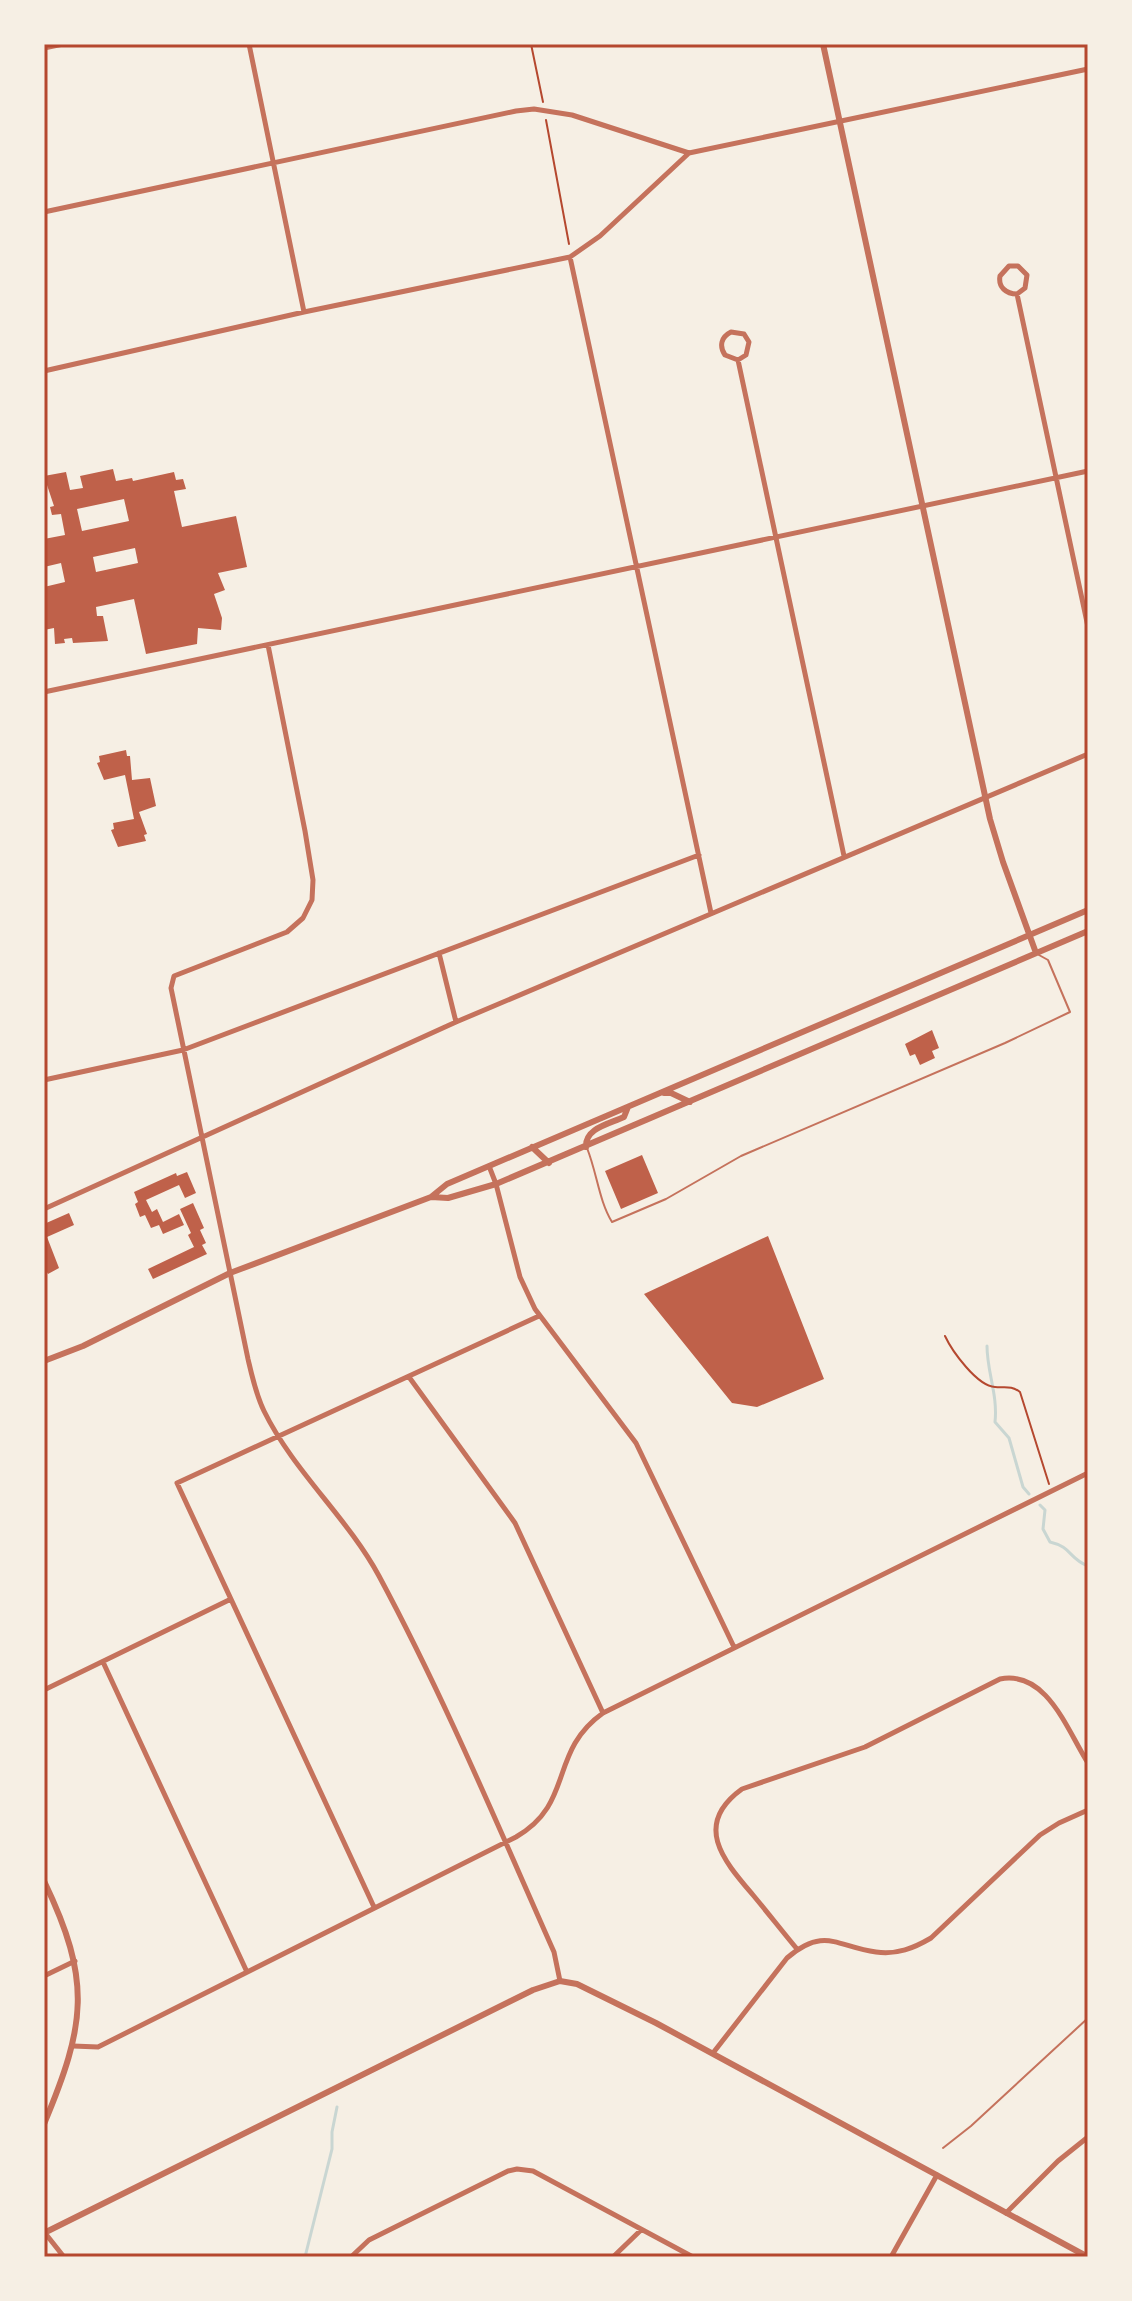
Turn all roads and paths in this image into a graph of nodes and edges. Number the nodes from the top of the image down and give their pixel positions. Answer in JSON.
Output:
{"nodes":[{"id":1,"x":63,"y":44,"type":"edge"},
{"id":2,"x":249,"y":44,"type":"edge"},
{"id":3,"x":531,"y":44,"type":"edge"},
{"id":4,"x":823,"y":44,"type":"edge"},
{"id":5,"x":44,"y":48,"type":"edge"},
{"id":6,"x":1088,"y":69,"type":"edge"},
{"id":7,"x":544,"y":110,"type":"junction"},
{"id":8,"x":840,"y":122,"type":"junction"},
{"id":9,"x":689,"y":153,"type":"junction"},
{"id":10,"x":274,"y":163,"type":"junction"},
{"id":11,"x":44,"y":212,"type":"edge"},
{"id":12,"x":569,"y":244,"type":"dead end"},
{"id":13,"x":570,"y":257,"type":"junction"},
{"id":14,"x":1017,"y":294,"type":"junction"},
{"id":15,"x":304,"y":312,"type":"junction"},
{"id":16,"x":738,"y":360,"type":"junction"},
{"id":17,"x":44,"y":371,"type":"edge"},
{"id":18,"x":1088,"y":471,"type":"edge"},
{"id":19,"x":1056,"y":478,"type":"junction"},
{"id":20,"x":922,"y":506,"type":"junction"},
{"id":21,"x":776,"y":537,"type":"junction"},
{"id":22,"x":637,"y":567,"type":"junction"},
{"id":23,"x":1088,"y":627,"type":"edge"},
{"id":24,"x":268,"y":645,"type":"junction"},
{"id":25,"x":44,"y":692,"type":"edge"},
{"id":26,"x":1088,"y":754,"type":"edge"},
{"id":27,"x":985,"y":796,"type":"junction"},
{"id":28,"x":699,"y":855,"type":"junction"},
{"id":29,"x":844,"y":856,"type":"junction"},
{"id":30,"x":1088,"y":910,"type":"edge"},
{"id":31,"x":711,"y":913,"type":"junction"},
{"id":32,"x":1088,"y":931,"type":"edge"},
{"id":33,"x":1029,"y":936,"type":"junction"},
{"id":34,"x":439,"y":953,"type":"junction"},
{"id":35,"x":1036,"y":953,"type":"junction"},
{"id":36,"x":456,"y":1022,"type":"junction"},
{"id":37,"x":183,"y":1050,"type":"junction"},
{"id":38,"x":44,"y":1080,"type":"edge"},
{"id":39,"x":658,"y":1094,"type":"junction"},
{"id":40,"x":690,"y":1102,"type":"junction"},
{"id":41,"x":628,"y":1107,"type":"junction"},
{"id":42,"x":202,"y":1137,"type":"junction"},
{"id":43,"x":532,"y":1147,"type":"junction"},
{"id":44,"x":586,"y":1147,"type":"junction"},
{"id":45,"x":549,"y":1163,"type":"junction"},
{"id":46,"x":489,"y":1166,"type":"junction"},
{"id":47,"x":496,"y":1184,"type":"junction"},
{"id":48,"x":431,"y":1197,"type":"junction"},
{"id":49,"x":44,"y":1209,"type":"edge"},
{"id":50,"x":230,"y":1273,"type":"junction"},
{"id":51,"x":539,"y":1316,"type":"junction"},
{"id":52,"x":945,"y":1336,"type":"dead end"},
{"id":53,"x":44,"y":1358,"type":"edge"},
{"id":54,"x":409,"y":1377,"type":"junction"},
{"id":55,"x":278,"y":1437,"type":"junction"},
{"id":56,"x":1088,"y":1473,"type":"edge"},
{"id":57,"x":1049,"y":1486,"type":"dead end"},
{"id":58,"x":231,"y":1599,"type":"junction"},
{"id":59,"x":734,"y":1647,"type":"junction"},
{"id":60,"x":103,"y":1662,"type":"junction"},
{"id":61,"x":44,"y":1690,"type":"edge"},
{"id":62,"x":603,"y":1713,"type":"junction"},
{"id":63,"x":1088,"y":1763,"type":"edge"},
{"id":64,"x":1088,"y":1810,"type":"edge"},
{"id":65,"x":505,"y":1842,"type":"junction"},
{"id":66,"x":44,"y":1881,"type":"edge"},
{"id":67,"x":374,"y":1908,"type":"junction"},
{"id":68,"x":797,"y":1949,"type":"junction"},
{"id":69,"x":75,"y":1961,"type":"junction"},
{"id":70,"x":247,"y":1972,"type":"junction"},
{"id":71,"x":44,"y":1976,"type":"edge"},
{"id":72,"x":560,"y":1981,"type":"junction"},
{"id":73,"x":1088,"y":2018,"type":"edge"},
{"id":74,"x":73,"y":2046,"type":"junction"},
{"id":75,"x":713,"y":2053,"type":"junction"},
{"id":76,"x":44,"y":2124,"type":"edge"},
{"id":77,"x":1088,"y":2137,"type":"edge"},
{"id":78,"x":943,"y":2148,"type":"dead end"},
{"id":79,"x":937,"y":2174,"type":"junction"},
{"id":80,"x":1006,"y":2213,"type":"junction"},
{"id":81,"x":642,"y":2229,"type":"junction"},
{"id":82,"x":44,"y":2231,"type":"edge"},
{"id":83,"x":64,"y":2257,"type":"edge"},
{"id":84,"x":351,"y":2257,"type":"edge"},
{"id":85,"x":613,"y":2257,"type":"edge"},
{"id":86,"x":693,"y":2257,"type":"edge"},
{"id":87,"x":891,"y":2257,"type":"edge"},
{"id":88,"x":1088,"y":2257,"type":"edge"}],
"edges":[{"from":1,"to":5,"type":"street"},
{"from":2,"to":10,"type":"street"},
{"from":3,"to":7,"type":"path"},
{"from":4,"to":8,"type":"street"},
{"from":6,"to":8,"type":"street"},
{"from":7,"to":9,"type":"street"},
{"from":7,"to":10,"type":"street"},
{"from":7,"to":12,"type":"path"},
{"from":8,"to":9,"type":"street"},
{"from":8,"to":20,"type":"street"},
{"from":9,"to":13,"type":"street"},
{"from":10,"to":11,"type":"street"},
{"from":10,"to":15,"type":"street"},
{"from":13,"to":15,"type":"street"},
{"from":13,"to":22,"type":"street"},
{"from":14,"to":14,"type":"street"},
{"from":14,"to":19,"type":"street"},
{"from":15,"to":17,"type":"street"},
{"from":16,"to":16,"type":"street"},
{"from":16,"to":21,"type":"street"},
{"from":18,"to":19,"type":"street"},
{"from":19,"to":20,"type":"street"},
{"from":19,"to":23,"type":"street"},
{"from":20,"to":21,"type":"street"},
{"from":20,"to":27,"type":"street"},
{"from":21,"to":22,"type":"street"},
{"from":21,"to":29,"type":"street"},
{"from":22,"to":24,"type":"street"},
{"from":22,"to":28,"type":"street"},
{"from":24,"to":25,"type":"street"},
{"from":24,"to":37,"type":"street"},
{"from":26,"to":27,"type":"street"},
{"from":27,"to":29,"type":"street"},
{"from":27,"to":33,"type":"street"},
{"from":28,"to":31,"type":"street"},
{"from":28,"to":34,"type":"street"},
{"from":29,"to":31,"type":"street"},
{"from":30,"to":33,"type":"street"},
{"from":31,"to":36,"type":"street"},
{"from":32,"to":35,"type":"street"},
{"from":33,"to":35,"type":"street"},
{"from":33,"to":39,"type":"street"},
{"from":34,"to":36,"type":"street"},
{"from":34,"to":37,"type":"street"},
{"from":35,"to":40,"type":"street"},
{"from":35,"to":44,"type":"lane"},
{"from":36,"to":42,"type":"street"},
{"from":37,"to":38,"type":"street"},
{"from":37,"to":42,"type":"street"},
{"from":39,"to":40,"type":"street"},
{"from":39,"to":41,"type":"street"},
{"from":40,"to":44,"type":"street"},
{"from":41,"to":43,"type":"street"},
{"from":41,"to":44,"type":"street"},
{"from":42,"to":49,"type":"street"},
{"from":42,"to":50,"type":"street"},
{"from":43,"to":45,"type":"street"},
{"from":43,"to":46,"type":"street"},
{"from":44,"to":45,"type":"street"},
{"from":45,"to":47,"type":"street"},
{"from":46,"to":47,"type":"street"},
{"from":46,"to":48,"type":"street"},
{"from":47,"to":48,"type":"street"},
{"from":47,"to":51,"type":"street"},
{"from":48,"to":50,"type":"street"},
{"from":50,"to":53,"type":"street"},
{"from":50,"to":55,"type":"street"},
{"from":51,"to":54,"type":"street"},
{"from":51,"to":59,"type":"street"},
{"from":52,"to":57,"type":"path"},
{"from":54,"to":55,"type":"street"},
{"from":54,"to":62,"type":"street"},
{"from":55,"to":58,"type":"street"},
{"from":55,"to":65,"type":"street"},
{"from":56,"to":59,"type":"street"},
{"from":58,"to":60,"type":"street"},
{"from":58,"to":67,"type":"street"},
{"from":59,"to":62,"type":"street"},
{"from":60,"to":61,"type":"street"},
{"from":60,"to":70,"type":"street"},
{"from":62,"to":65,"type":"street"},
{"from":63,"to":68,"type":"street"},
{"from":64,"to":68,"type":"street"},
{"from":65,"to":67,"type":"street"},
{"from":65,"to":72,"type":"street"},
{"from":66,"to":69,"type":"street"},
{"from":67,"to":70,"type":"street"},
{"from":68,"to":75,"type":"street"},
{"from":69,"to":71,"type":"street"},
{"from":69,"to":74,"type":"street"},
{"from":70,"to":74,"type":"street"},
{"from":72,"to":75,"type":"street"},
{"from":72,"to":82,"type":"street"},
{"from":73,"to":78,"type":"lane"},
{"from":74,"to":76,"type":"street"},
{"from":75,"to":79,"type":"street"},
{"from":77,"to":80,"type":"street"},
{"from":79,"to":80,"type":"street"},
{"from":79,"to":87,"type":"street"},
{"from":80,"to":88,"type":"street"},
{"from":81,"to":84,"type":"street"},
{"from":81,"to":85,"type":"street"},
{"from":81,"to":86,"type":"street"},
{"from":82,"to":83,"type":"street"}]}
